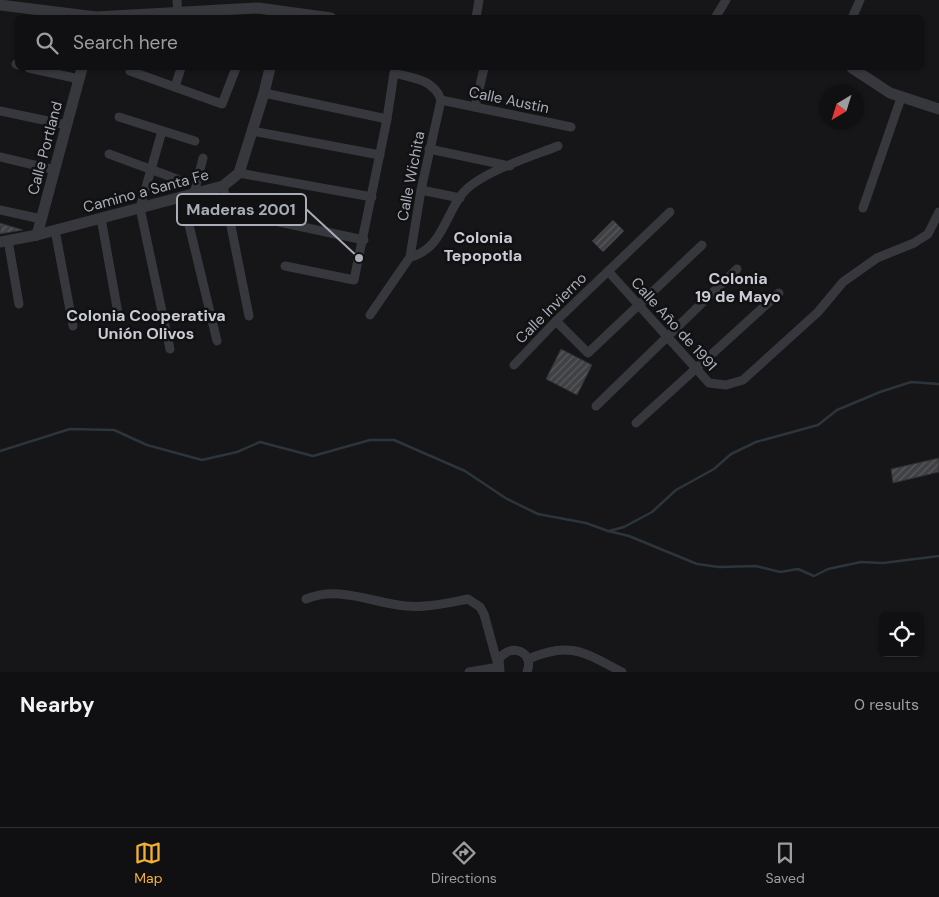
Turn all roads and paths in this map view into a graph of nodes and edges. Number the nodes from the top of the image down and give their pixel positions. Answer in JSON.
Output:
{"nodes":[{"id":1,"x":177,"y":0,"type":"edge"},
{"id":2,"x":479,"y":0,"type":"edge"},
{"id":3,"x":726,"y":0,"type":"edge"},
{"id":4,"x":860,"y":0,"type":"edge"},
{"id":5,"x":1,"y":4,"type":"edge"},
{"id":6,"x":281,"y":14,"type":"edge"},
{"id":7,"x":81,"y":15,"type":"edge"},
{"id":8,"x":177,"y":15,"type":"edge"},
{"id":9,"x":184,"y":15,"type":"edge"},
{"id":10,"x":294,"y":15,"type":"edge"},
{"id":11,"x":476,"y":15,"type":"edge"},
{"id":12,"x":717,"y":15,"type":"edge"},
{"id":13,"x":853,"y":15,"type":"edge"},
{"id":14,"x":38,"y":70,"type":"edge"},
{"id":15,"x":81,"y":70,"type":"edge"},
{"id":16,"x":180,"y":70,"type":"edge"},
{"id":17,"x":235,"y":70,"type":"edge"},
{"id":18,"x":270,"y":70,"type":"edge"},
{"id":19,"x":484,"y":70,"type":"edge"},
{"id":20,"x":855,"y":70,"type":"edge"},
{"id":21,"x":130,"y":71,"type":"dead end"},
{"id":22,"x":79,"y":79,"type":"junction"},
{"id":23,"x":175,"y":88,"type":"junction"},
{"id":24,"x":264,"y":93,"type":"junction"},
{"id":25,"x":901,"y":98,"type":"junction"},
{"id":26,"x":441,"y":100,"type":"junction"},
{"id":27,"x":475,"y":107,"type":"junction"},
{"id":28,"x":939,"y":109,"type":"edge"},
{"id":29,"x":0,"y":111,"type":"edge"},
{"id":30,"x":119,"y":117,"type":"dead end"},
{"id":31,"x":387,"y":119,"type":"junction"},
{"id":32,"x":68,"y":125,"type":"junction"},
{"id":33,"x":571,"y":127,"type":"dead end"},
{"id":34,"x":162,"y":131,"type":"junction"},
{"id":35,"x":252,"y":131,"type":"junction"},
{"id":36,"x":195,"y":142,"type":"dead end"},
{"id":37,"x":558,"y":146,"type":"dead end"},
{"id":38,"x":430,"y":149,"type":"junction"},
{"id":39,"x":110,"y":154,"type":"dead end"},
{"id":40,"x":380,"y":155,"type":"junction"},
{"id":41,"x":0,"y":157,"type":"edge"},
{"id":42,"x":203,"y":158,"type":"dead end"},
{"id":43,"x":510,"y":166,"type":"junction"},
{"id":44,"x":55,"y":170,"type":"junction"},
{"id":45,"x":150,"y":170,"type":"junction"},
{"id":46,"x":239,"y":173,"type":"junction"},
{"id":47,"x":177,"y":179,"type":"dead end"},
{"id":48,"x":223,"y":186,"type":"junction"},
{"id":49,"x":421,"y":190,"type":"junction"},
{"id":50,"x":188,"y":195,"type":"junction"},
{"id":51,"x":372,"y":197,"type":"junction"},
{"id":52,"x":460,"y":198,"type":"junction"},
{"id":53,"x":140,"y":208,"type":"junction"},
{"id":54,"x":863,"y":208,"type":"dead end"},
{"id":55,"x":0,"y":210,"type":"edge"},
{"id":56,"x":670,"y":212,"type":"dead end"},
{"id":57,"x":939,"y":212,"type":"edge"},
{"id":58,"x":101,"y":218,"type":"junction"},
{"id":59,"x":41,"y":219,"type":"junction"},
{"id":60,"x":265,"y":219,"type":"dead end"},
{"id":61,"x":55,"y":230,"type":"junction"},
{"id":62,"x":37,"y":235,"type":"junction"},
{"id":63,"x":364,"y":240,"type":"junction"},
{"id":64,"x":4,"y":241,"type":"edge"},
{"id":65,"x":702,"y":245,"type":"dead end"},
{"id":66,"x":410,"y":257,"type":"junction"},
{"id":67,"x":285,"y":266,"type":"dead end"},
{"id":68,"x":737,"y":269,"type":"dead end"},
{"id":69,"x":608,"y":271,"type":"junction"},
{"id":70,"x":779,"y":292,"type":"dead end"},
{"id":71,"x":19,"y":304,"type":"dead end"},
{"id":72,"x":640,"y":306,"type":"junction"},
{"id":73,"x":118,"y":313,"type":"dead end"},
{"id":74,"x":370,"y":315,"type":"dead end"},
{"id":75,"x":249,"y":316,"type":"dead end"},
{"id":76,"x":556,"y":321,"type":"junction"},
{"id":77,"x":73,"y":326,"type":"dead end"},
{"id":78,"x":667,"y":337,"type":"junction"},
{"id":79,"x":217,"y":341,"type":"dead end"},
{"id":80,"x":170,"y":349,"type":"dead end"},
{"id":81,"x":514,"y":365,"type":"dead end"},
{"id":82,"x":695,"y":368,"type":"junction"},
{"id":83,"x":596,"y":406,"type":"dead end"},
{"id":84,"x":636,"y":423,"type":"dead end"},
{"id":85,"x":306,"y":599,"type":"dead end"},
{"id":86,"x":528,"y":659,"type":"junction"},
{"id":87,"x":499,"y":668,"type":"edge"},
{"id":88,"x":469,"y":672,"type":"edge"},
{"id":89,"x":527,"y":672,"type":"edge"},
{"id":90,"x":622,"y":672,"type":"edge"}],
"edges":[{"from":1,"to":8,"type":"street"},
{"from":2,"to":11,"type":"street"},
{"from":3,"to":12,"type":"street"},
{"from":4,"to":13,"type":"street"},
{"from":5,"to":7,"type":"street"},
{"from":6,"to":9,"type":"street"},
{"from":6,"to":10,"type":"street"},
{"from":14,"to":22,"type":"street"},
{"from":15,"to":22,"type":"street","name":"Calle Portland"},
{"from":16,"to":23,"type":"street"},
{"from":17,"to":23,"type":"street"},
{"from":18,"to":24,"type":"street"},
{"from":19,"to":27,"type":"street"},
{"from":20,"to":25,"type":"street"},
{"from":21,"to":23,"type":"street"},
{"from":22,"to":32,"type":"street","name":"Calle Portland"},
{"from":24,"to":31,"type":"street"},
{"from":24,"to":35,"type":"street"},
{"from":25,"to":28,"type":"street"},
{"from":25,"to":54,"type":"street"},
{"from":26,"to":27,"type":"street","name":"Calle Austin"},
{"from":26,"to":31,"type":"street"},
{"from":26,"to":38,"type":"street","name":"Calle Wichita"},
{"from":27,"to":33,"type":"street","name":"Calle Austin"},
{"from":29,"to":32,"type":"street"},
{"from":30,"to":34,"type":"street"},
{"from":31,"to":40,"type":"street"},
{"from":32,"to":44,"type":"street","name":"Calle Portland"},
{"from":34,"to":36,"type":"street"},
{"from":34,"to":45,"type":"street"},
{"from":35,"to":40,"type":"street"},
{"from":35,"to":46,"type":"street"},
{"from":37,"to":43,"type":"street"},
{"from":38,"to":43,"type":"street"},
{"from":38,"to":49,"type":"street","name":"Calle Wichita"},
{"from":39,"to":45,"type":"street"},
{"from":40,"to":51,"type":"street"},
{"from":41,"to":44,"type":"street"},
{"from":42,"to":50,"type":"street"},
{"from":43,"to":52,"type":"street"},
{"from":44,"to":59,"type":"street","name":"Calle Portland"},
{"from":45,"to":47,"type":"street"},
{"from":45,"to":53,"type":"street"},
{"from":46,"to":48,"type":"street","name":"Camino a Santa Fe"},
{"from":46,"to":51,"type":"street"},
{"from":48,"to":50,"type":"street","name":"Camino a Santa Fe"},
{"from":48,"to":75,"type":"street"},
{"from":49,"to":52,"type":"street"},
{"from":49,"to":66,"type":"street","name":"Calle Wichita"},
{"from":50,"to":53,"type":"street","name":"Camino a Santa Fe"},
{"from":50,"to":79,"type":"street"},
{"from":51,"to":63,"type":"street"},
{"from":52,"to":66,"type":"street"},
{"from":53,"to":58,"type":"street","name":"Camino a Santa Fe"},
{"from":53,"to":80,"type":"street"},
{"from":55,"to":59,"type":"street"},
{"from":56,"to":69,"type":"street","name":"Calle Invierno"},
{"from":57,"to":82,"type":"street","name":"Calle Año de 1991"},
{"from":58,"to":61,"type":"street","name":"Camino a Santa Fe"},
{"from":58,"to":73,"type":"street"},
{"from":59,"to":62,"type":"street","name":"Calle Portland"},
{"from":60,"to":63,"type":"street"},
{"from":61,"to":62,"type":"street","name":"Camino a Santa Fe"},
{"from":61,"to":77,"type":"street"},
{"from":62,"to":64,"type":"street","name":"Camino a Santa Fe"},
{"from":63,"to":67,"type":"street"},
{"from":64,"to":71,"type":"street"},
{"from":65,"to":72,"type":"street"},
{"from":66,"to":74,"type":"street"},
{"from":68,"to":78,"type":"street"},
{"from":69,"to":72,"type":"street","name":"Calle Año de 1991"},
{"from":69,"to":76,"type":"street","name":"Calle Invierno"},
{"from":70,"to":82,"type":"street"},
{"from":72,"to":76,"type":"street"},
{"from":72,"to":78,"type":"street","name":"Calle Año de 1991"},
{"from":76,"to":81,"type":"street","name":"Calle Invierno"},
{"from":78,"to":82,"type":"street","name":"Calle Año de 1991"},
{"from":78,"to":83,"type":"street"},
{"from":82,"to":84,"type":"street"},
{"from":85,"to":87,"type":"street"},
{"from":86,"to":87,"type":"street"},
{"from":86,"to":89,"type":"street"},
{"from":86,"to":90,"type":"street"},
{"from":87,"to":88,"type":"street"}]}
